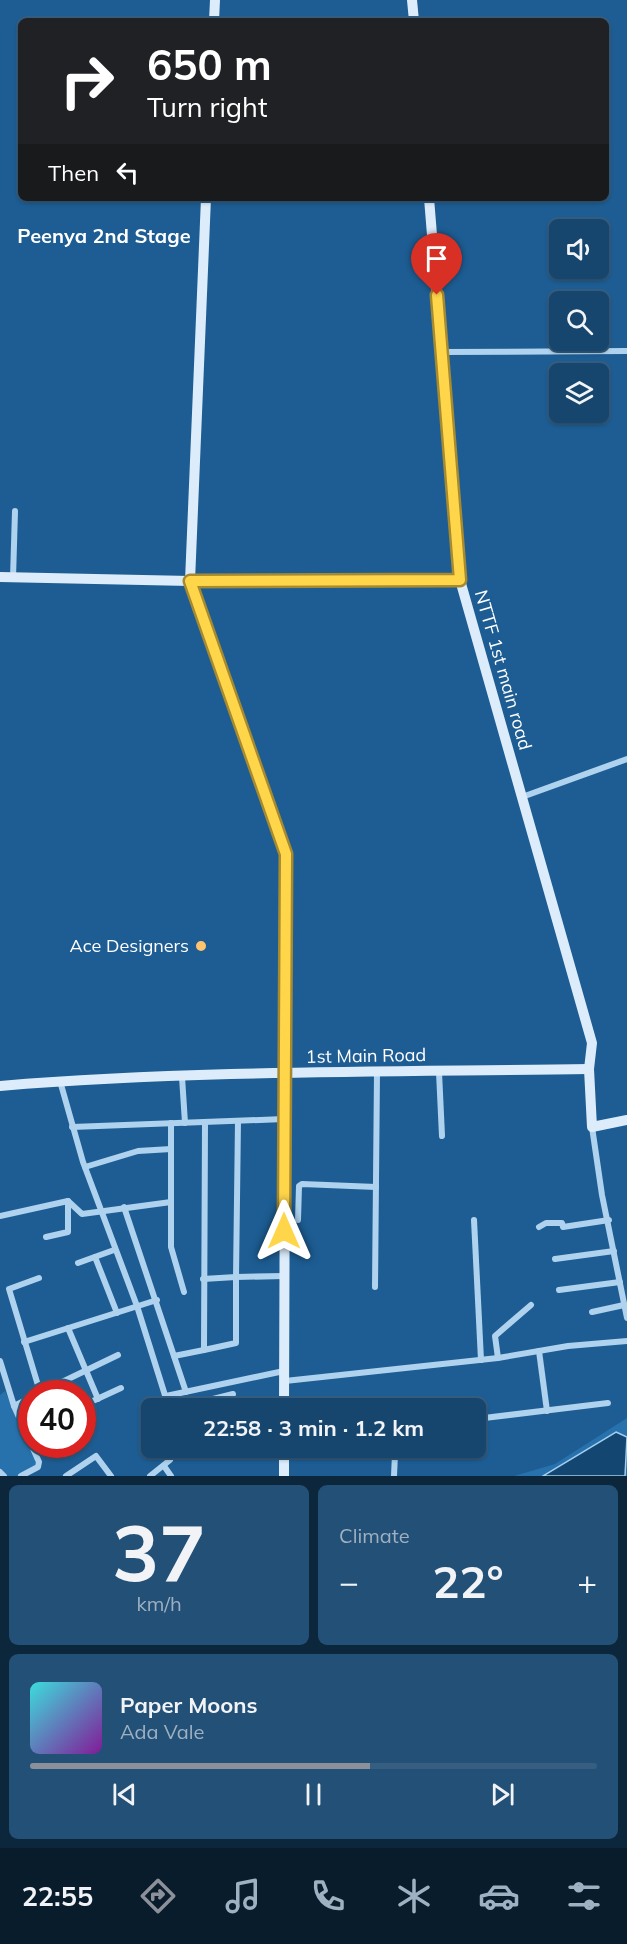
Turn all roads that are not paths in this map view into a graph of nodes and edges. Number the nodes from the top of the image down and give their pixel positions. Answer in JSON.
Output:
{"nodes":[{"id":1,"x":215,"y":0,"type":"edge"},
{"id":2,"x":412,"y":0,"type":"edge"},
{"id":3,"x":214,"y":18,"type":"edge"},
{"id":4,"x":414,"y":18,"type":"edge"},
{"id":5,"x":206,"y":201,"type":"edge"},
{"id":6,"x":429,"y":201,"type":"edge"},
{"id":7,"x":627,"y":351,"type":"edge"},
{"id":8,"x":441,"y":352,"type":"junction"},
{"id":9,"x":15,"y":512,"type":"dead end"},
{"id":10,"x":0,"y":578,"type":"edge"},
{"id":11,"x":14,"y":578,"type":"junction"},
{"id":12,"x":460,"y":580,"type":"junction"},
{"id":13,"x":190,"y":581,"type":"junction"},
{"id":14,"x":627,"y":759,"type":"edge"},
{"id":15,"x":522,"y":797,"type":"junction"},
{"id":16,"x":590,"y":1069,"type":"junction"},
{"id":17,"x":377,"y":1072,"type":"junction"},
{"id":18,"x":439,"y":1072,"type":"junction"},
{"id":19,"x":284,"y":1074,"type":"junction"},
{"id":20,"x":182,"y":1077,"type":"junction"},
{"id":21,"x":60,"y":1081,"type":"junction"},
{"id":22,"x":0,"y":1086,"type":"edge"},
{"id":23,"x":284,"y":1119,"type":"junction"},
{"id":24,"x":627,"y":1120,"type":"edge"},
{"id":25,"x":238,"y":1121,"type":"junction"},
{"id":26,"x":205,"y":1122,"type":"junction"},
{"id":27,"x":171,"y":1123,"type":"junction"},
{"id":28,"x":185,"y":1123,"type":"junction"},
{"id":29,"x":592,"y":1126,"type":"junction"},
{"id":30,"x":72,"y":1127,"type":"junction"},
{"id":31,"x":442,"y":1136,"type":"dead end"},
{"id":32,"x":171,"y":1149,"type":"junction"},
{"id":33,"x":85,"y":1167,"type":"junction"},
{"id":34,"x":376,"y":1187,"type":"junction"},
{"id":35,"x":68,"y":1202,"type":"junction"},
{"id":36,"x":171,"y":1202,"type":"junction"},
{"id":37,"x":124,"y":1207,"type":"junction"},
{"id":38,"x":101,"y":1210,"type":"junction"},
{"id":39,"x":0,"y":1216,"type":"edge"},
{"id":40,"x":298,"y":1220,"type":"dead end"},
{"id":41,"x":474,"y":1220,"type":"dead end"},
{"id":42,"x":609,"y":1220,"type":"junction"},
{"id":43,"x":539,"y":1227,"type":"dead end"},
{"id":44,"x":45,"y":1237,"type":"dead end"},
{"id":45,"x":114,"y":1250,"type":"junction"},
{"id":46,"x":614,"y":1251,"type":"junction"},
{"id":47,"x":95,"y":1257,"type":"junction"},
{"id":48,"x":555,"y":1259,"type":"dead end"},
{"id":49,"x":78,"y":1263,"type":"dead end"},
{"id":50,"x":284,"y":1276,"type":"junction"},
{"id":51,"x":236,"y":1277,"type":"junction"},
{"id":52,"x":39,"y":1278,"type":"dead end"},
{"id":53,"x":203,"y":1279,"type":"junction"},
{"id":54,"x":620,"y":1282,"type":"junction"},
{"id":55,"x":375,"y":1287,"type":"dead end"},
{"id":56,"x":559,"y":1290,"type":"dead end"},
{"id":57,"x":184,"y":1292,"type":"dead end"},
{"id":58,"x":157,"y":1300,"type":"junction"},
{"id":59,"x":531,"y":1305,"type":"dead end"},
{"id":60,"x":624,"y":1305,"type":"junction"},
{"id":61,"x":136,"y":1306,"type":"junction"},
{"id":62,"x":117,"y":1312,"type":"junction"},
{"id":63,"x":592,"y":1312,"type":"dead end"},
{"id":64,"x":627,"y":1318,"type":"edge"},
{"id":65,"x":68,"y":1328,"type":"junction"},
{"id":66,"x":627,"y":1341,"type":"edge"},
{"id":67,"x":24,"y":1342,"type":"junction"},
{"id":68,"x":204,"y":1350,"type":"junction"},
{"id":69,"x":539,"y":1351,"type":"junction"},
{"id":70,"x":118,"y":1355,"type":"dead end"},
{"id":71,"x":174,"y":1356,"type":"junction"},
{"id":72,"x":498,"y":1358,"type":"junction"},
{"id":73,"x":481,"y":1360,"type":"junction"},
{"id":74,"x":0,"y":1361,"type":"edge"},
{"id":75,"x":86,"y":1371,"type":"junction"},
{"id":76,"x":285,"y":1376,"type":"junction"},
{"id":77,"x":35,"y":1380,"type":"edge"},
{"id":78,"x":67,"y":1380,"type":"edge"},
{"id":79,"x":121,"y":1388,"type":"dead end"},
{"id":80,"x":186,"y":1392,"type":"junction"},
{"id":81,"x":233,"y":1394,"type":"dead end"},
{"id":82,"x":166,"y":1396,"type":"joint"},
{"id":83,"x":217,"y":1398,"type":"edge"},
{"id":84,"x":284,"y":1398,"type":"edge"},
{"id":85,"x":98,"y":1399,"type":"joint"},
{"id":86,"x":608,"y":1403,"type":"dead end"},
{"id":87,"x":18,"y":1404,"type":"edge"},
{"id":88,"x":14,"y":1406,"type":"junction"},
{"id":89,"x":547,"y":1411,"type":"junction"},
{"id":90,"x":486,"y":1418,"type":"edge"},
{"id":91,"x":171,"y":1458,"type":"edge"},
{"id":92,"x":284,"y":1458,"type":"edge"},
{"id":93,"x":395,"y":1458,"type":"edge"},
{"id":94,"x":164,"y":1466,"type":"junction"},
{"id":95,"x":0,"y":1472,"type":"edge"},
{"id":96,"x":3,"y":1476,"type":"edge"},
{"id":97,"x":21,"y":1476,"type":"edge"},
{"id":98,"x":66,"y":1476,"type":"edge"},
{"id":99,"x":111,"y":1476,"type":"edge"},
{"id":100,"x":150,"y":1476,"type":"edge"},
{"id":101,"x":171,"y":1476,"type":"edge"},
{"id":102,"x":284,"y":1476,"type":"edge"},
{"id":103,"x":394,"y":1476,"type":"edge"}],
"edges":[{"from":1,"to":3,"type":"street"},
{"from":2,"to":4,"type":"street"},
{"from":5,"to":13,"type":"street"},
{"from":6,"to":8,"type":"street","name":"NTTF 1st main road"},
{"from":7,"to":8,"type":"street"},
{"from":8,"to":12,"type":"street","name":"NTTF 1st main road"},
{"from":9,"to":11,"type":"street"},
{"from":10,"to":11,"type":"street"},
{"from":11,"to":13,"type":"street"},
{"from":12,"to":13,"type":"street"},
{"from":12,"to":15,"type":"street","name":"NTTF 1st main road"},
{"from":13,"to":19,"type":"street"},
{"from":14,"to":15,"type":"street"},
{"from":15,"to":16,"type":"street","name":"NTTF 1st main road"},
{"from":16,"to":18,"type":"street","name":"1st Main Road"},
{"from":16,"to":29,"type":"street","name":"NTTF 1st main road"},
{"from":17,"to":18,"type":"street","name":"1st Main Road"},
{"from":17,"to":19,"type":"street","name":"1st Main Road"},
{"from":17,"to":34,"type":"street"},
{"from":18,"to":31,"type":"street"},
{"from":19,"to":20,"type":"street","name":"1st Main Road"},
{"from":19,"to":23,"type":"street"},
{"from":20,"to":21,"type":"street","name":"1st Main Road"},
{"from":20,"to":28,"type":"street"},
{"from":21,"to":22,"type":"street","name":"1st Main Road"},
{"from":21,"to":30,"type":"street"},
{"from":23,"to":25,"type":"street"},
{"from":23,"to":50,"type":"street"},
{"from":24,"to":29,"type":"street"},
{"from":25,"to":26,"type":"street"},
{"from":25,"to":51,"type":"street"},
{"from":26,"to":28,"type":"street"},
{"from":26,"to":53,"type":"street"},
{"from":27,"to":28,"type":"street"},
{"from":27,"to":30,"type":"street"},
{"from":27,"to":32,"type":"street"},
{"from":29,"to":42,"type":"street"},
{"from":30,"to":33,"type":"street"},
{"from":32,"to":33,"type":"street"},
{"from":32,"to":36,"type":"street"},
{"from":33,"to":38,"type":"street"},
{"from":34,"to":40,"type":"street"},
{"from":34,"to":55,"type":"street"},
{"from":35,"to":38,"type":"street"},
{"from":35,"to":39,"type":"street"},
{"from":35,"to":44,"type":"street"},
{"from":36,"to":37,"type":"street"},
{"from":36,"to":57,"type":"street"},
{"from":37,"to":38,"type":"street"},
{"from":37,"to":58,"type":"street"},
{"from":38,"to":45,"type":"street"},
{"from":41,"to":73,"type":"street"},
{"from":42,"to":43,"type":"street"},
{"from":42,"to":46,"type":"street"},
{"from":45,"to":47,"type":"street"},
{"from":45,"to":61,"type":"street"},
{"from":46,"to":48,"type":"street"},
{"from":46,"to":54,"type":"street"},
{"from":47,"to":49,"type":"street"},
{"from":47,"to":62,"type":"street"},
{"from":50,"to":51,"type":"street"},
{"from":50,"to":76,"type":"street"},
{"from":51,"to":53,"type":"street"},
{"from":51,"to":68,"type":"street"},
{"from":52,"to":67,"type":"street"},
{"from":53,"to":68,"type":"street"},
{"from":54,"to":56,"type":"street"},
{"from":54,"to":60,"type":"street"},
{"from":58,"to":61,"type":"street"},
{"from":58,"to":71,"type":"street"},
{"from":59,"to":72,"type":"street"},
{"from":60,"to":63,"type":"street"},
{"from":60,"to":64,"type":"street"},
{"from":61,"to":62,"type":"street"},
{"from":61,"to":82,"type":"street"},
{"from":62,"to":65,"type":"street"},
{"from":65,"to":67,"type":"street"},
{"from":65,"to":75,"type":"street"},
{"from":66,"to":69,"type":"street"},
{"from":67,"to":77,"type":"street"},
{"from":68,"to":71,"type":"street"},
{"from":69,"to":72,"type":"street"},
{"from":69,"to":89,"type":"street"},
{"from":70,"to":75,"type":"street"},
{"from":71,"to":80,"type":"street"},
{"from":72,"to":73,"type":"street"},
{"from":73,"to":76,"type":"street"},
{"from":74,"to":88,"type":"street"},
{"from":75,"to":78,"type":"street"},
{"from":75,"to":85,"type":"street"},
{"from":76,"to":80,"type":"street"},
{"from":76,"to":84,"type":"street"},
{"from":79,"to":85,"type":"street"},
{"from":80,"to":82,"type":"street"},
{"from":81,"to":83,"type":"street"},
{"from":86,"to":89,"type":"street"},
{"from":87,"to":88,"type":"street"},
{"from":88,"to":97,"type":"street"},
{"from":89,"to":90,"type":"street"},
{"from":91,"to":94,"type":"street"},
{"from":92,"to":102,"type":"street"},
{"from":93,"to":103,"type":"street"},
{"from":94,"to":100,"type":"street"},
{"from":94,"to":101,"type":"street"},
{"from":95,"to":96,"type":"street"},
{"from":98,"to":99,"type":"street"}]}
